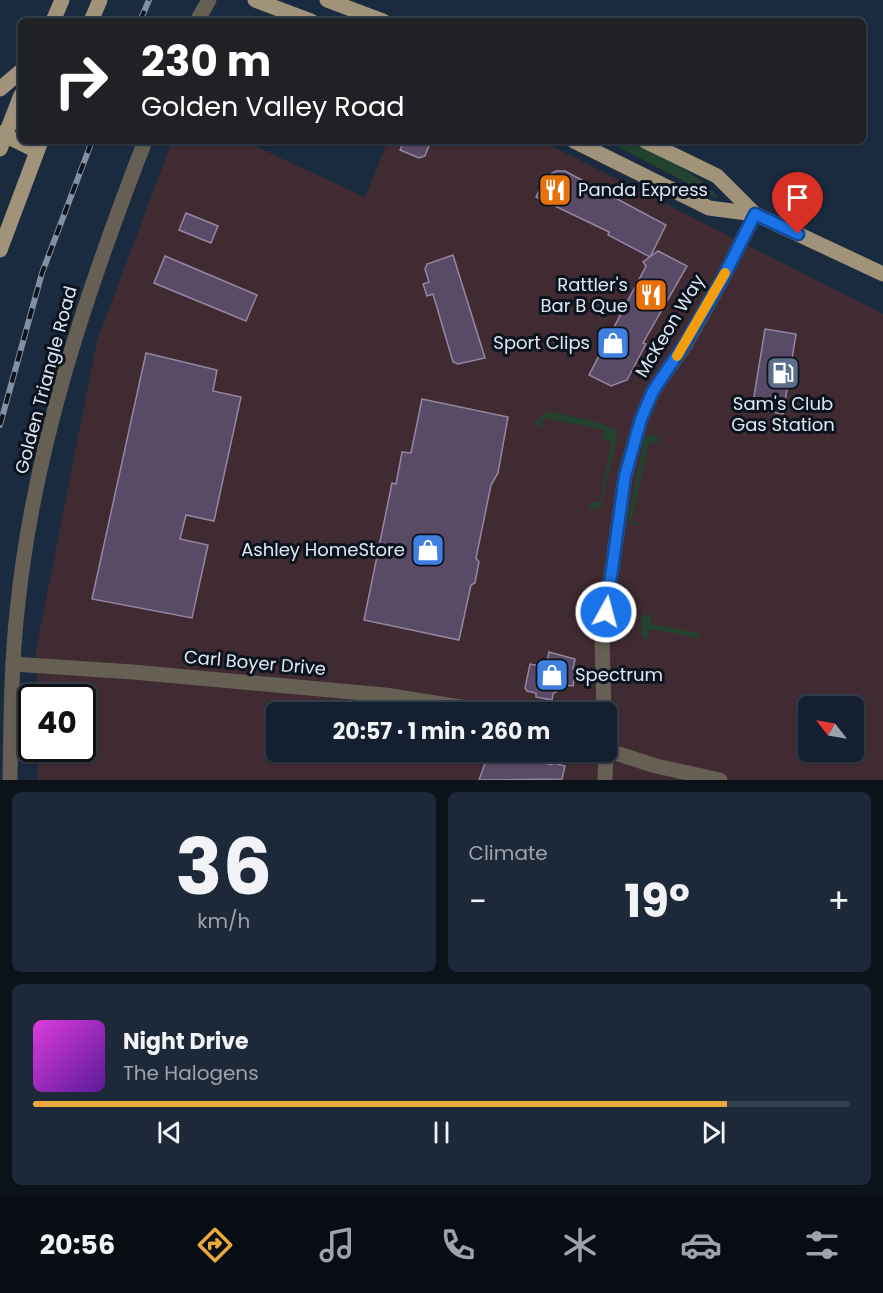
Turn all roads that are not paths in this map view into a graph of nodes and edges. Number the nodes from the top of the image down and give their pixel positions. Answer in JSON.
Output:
{"nodes":[{"id":1,"x":62,"y":0,"type":"edge"},
{"id":2,"x":100,"y":0,"type":"edge"},
{"id":3,"x":209,"y":0,"type":"edge"},
{"id":4,"x":255,"y":0,"type":"edge"},
{"id":5,"x":327,"y":0,"type":"edge"},
{"id":6,"x":54,"y":18,"type":"edge"},
{"id":7,"x":92,"y":18,"type":"edge"},
{"id":8,"x":199,"y":18,"type":"edge"},
{"id":9,"x":303,"y":18,"type":"edge"},
{"id":10,"x":375,"y":18,"type":"edge"},
{"id":11,"x":18,"y":73,"type":"edge"},
{"id":12,"x":0,"y":88,"type":"edge"},
{"id":13,"x":18,"y":102,"type":"edge"},
{"id":14,"x":11,"y":117,"type":"edge"},
{"id":15,"x":2,"y":139,"type":"edge"},
{"id":16,"x":18,"y":142,"type":"edge"},
{"id":17,"x":144,"y":144,"type":"edge"},
{"id":18,"x":580,"y":144,"type":"edge"},
{"id":19,"x":651,"y":144,"type":"edge"},
{"id":20,"x":39,"y":146,"type":"edge"},
{"id":21,"x":755,"y":214,"type":"junction"},
{"id":22,"x":0,"y":250,"type":"edge"},
{"id":23,"x":883,"y":274,"type":"edge"},
{"id":24,"x":13,"y":664,"type":"junction"},
{"id":25,"x":429,"y":702,"type":"edge"},
{"id":26,"x":604,"y":702,"type":"edge"},
{"id":27,"x":617,"y":754,"type":"edge"},
{"id":28,"x":606,"y":762,"type":"edge"},
{"id":29,"x":9,"y":780,"type":"edge"},
{"id":30,"x":605,"y":780,"type":"edge"},
{"id":31,"x":720,"y":780,"type":"edge"}],
"edges":[{"from":1,"to":6,"type":"main road"},
{"from":2,"to":7,"type":"main road"},
{"from":3,"to":8,"type":"street"},
{"from":4,"to":9,"type":"main road"},
{"from":5,"to":10,"type":"main road"},
{"from":11,"to":12,"type":"main road"},
{"from":13,"to":14,"type":"main road"},
{"from":14,"to":15,"type":"main road"},
{"from":15,"to":16,"type":"main road"},
{"from":17,"to":24,"type":"street","name":"Golden Triangle Road"},
{"from":18,"to":21,"type":"main road"},
{"from":19,"to":21,"type":"main road"},
{"from":20,"to":22,"type":"main road"},
{"from":21,"to":23,"type":"main road"},
{"from":21,"to":26,"type":"street","name":"McKeon Way"},
{"from":24,"to":25,"type":"street","name":"Carl Boyer Drive"},
{"from":24,"to":29,"type":"street","name":"Golden Triangle Road"},
{"from":27,"to":31,"type":"street"},
{"from":28,"to":30,"type":"street"}]}
